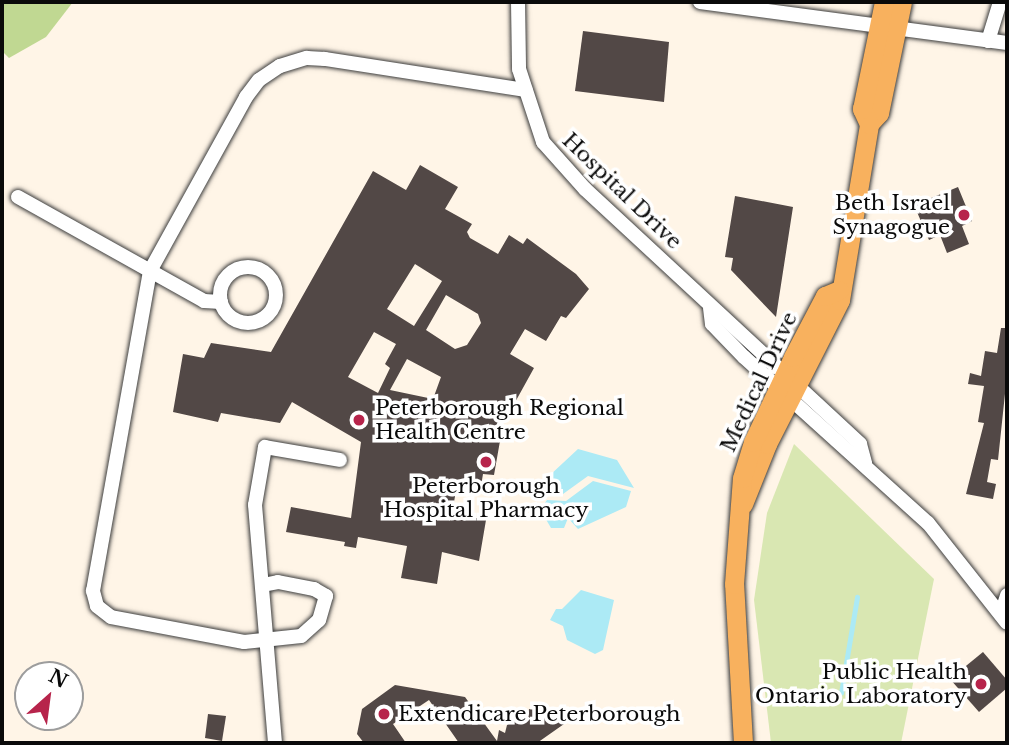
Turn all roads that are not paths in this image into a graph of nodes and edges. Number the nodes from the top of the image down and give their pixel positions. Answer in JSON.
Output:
{"nodes":[{"id":1,"x":518,"y":2,"type":"edge"},
{"id":2,"x":699,"y":2,"type":"edge"},
{"id":3,"x":884,"y":2,"type":"edge"},
{"id":4,"x":902,"y":2,"type":"edge"},
{"id":5,"x":1000,"y":2,"type":"edge"},
{"id":6,"x":748,"y":5,"type":"edge"},
{"id":7,"x":886,"y":29,"type":"junction"},
{"id":8,"x":988,"y":41,"type":"junction"},
{"id":9,"x":1007,"y":43,"type":"edge"},
{"id":10,"x":526,"y":90,"type":"junction"},
{"id":11,"x":18,"y":197,"type":"dead end"},
{"id":12,"x":150,"y":271,"type":"junction"},
{"id":13,"x":221,"y":302,"type":"dead end"},
{"id":14,"x":788,"y":385,"type":"junction"},
{"id":15,"x":340,"y":460,"type":"dead end"},
{"id":16,"x":263,"y":586,"type":"junction"},
{"id":17,"x":1007,"y":595,"type":"edge"},
{"id":18,"x":1004,"y":619,"type":"edge"},
{"id":19,"x":269,"y":639,"type":"junction"},
{"id":20,"x":275,"y":743,"type":"edge"},
{"id":21,"x":743,"y":743,"type":"edge"}],
"edges":[{"from":1,"to":10,"type":"street","name":"Hospital Drive"},
{"from":2,"to":6,"type":"street"},
{"from":3,"to":7,"type":"main road","name":"Medical Drive"},
{"from":4,"to":7,"type":"main road","name":"Medical Drive"},
{"from":5,"to":8,"type":"street"},
{"from":6,"to":7,"type":"street"},
{"from":7,"to":8,"type":"street"},
{"from":7,"to":14,"type":"main road","name":"Medical Drive"},
{"from":8,"to":9,"type":"street"},
{"from":10,"to":12,"type":"street"},
{"from":10,"to":14,"type":"street","name":"Hospital Drive"},
{"from":11,"to":12,"type":"street"},
{"from":12,"to":13,"type":"street"},
{"from":12,"to":19,"type":"street"},
{"from":14,"to":18,"type":"street","name":"Hospital Drive"},
{"from":14,"to":21,"type":"main road","name":"Medical Drive"},
{"from":15,"to":16,"type":"street"},
{"from":16,"to":19,"type":"street"},
{"from":16,"to":19,"type":"street"},
{"from":17,"to":18,"type":"street"},
{"from":19,"to":20,"type":"street"}]}
